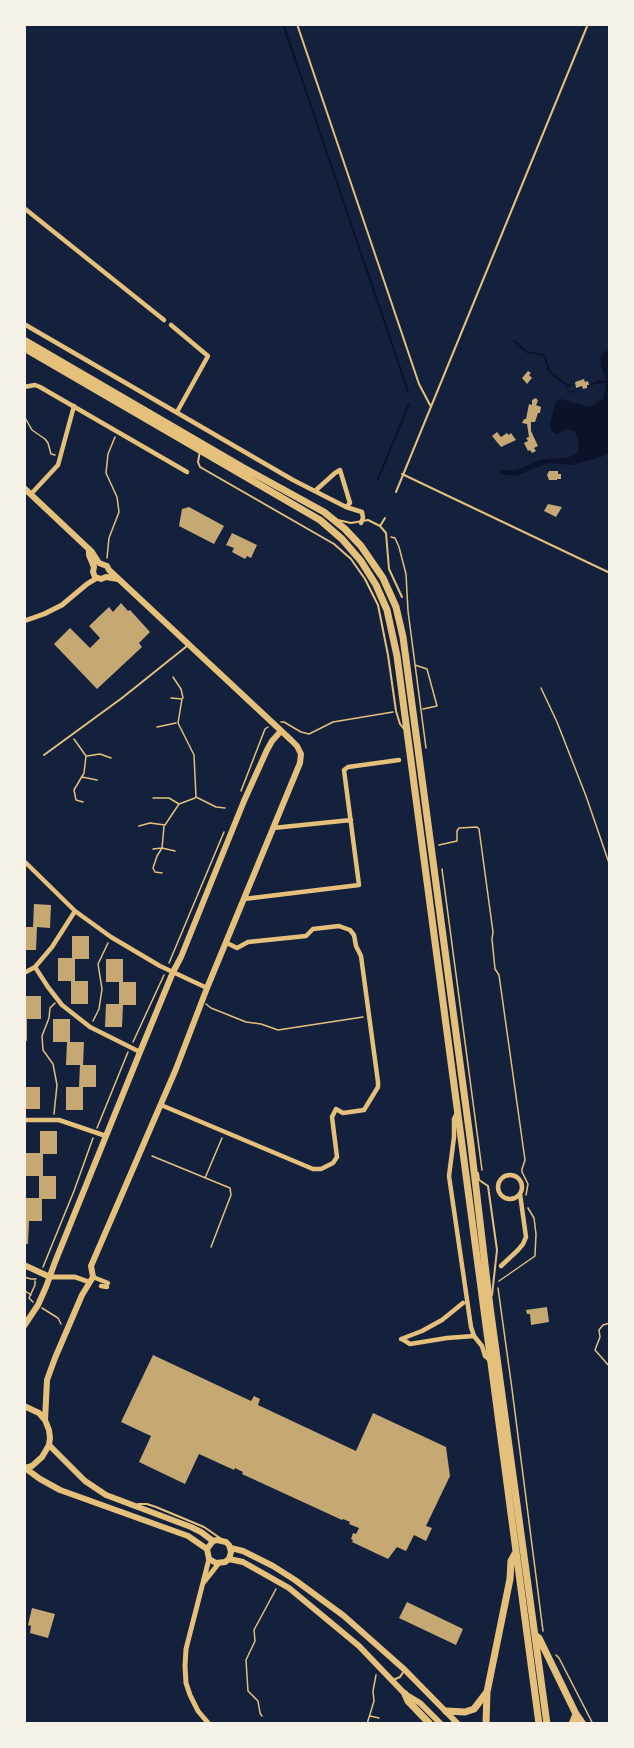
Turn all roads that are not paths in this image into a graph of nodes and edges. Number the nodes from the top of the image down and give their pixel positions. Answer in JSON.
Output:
{"nodes":[{"id":1,"x":297,"y":24,"type":"edge"},
{"id":2,"x":588,"y":24,"type":"edge"},
{"id":3,"x":24,"y":208,"type":"edge"},
{"id":4,"x":164,"y":320,"type":"dead end"},
{"id":5,"x":24,"y":324,"type":"edge"},
{"id":6,"x":171,"y":325,"type":"dead end"},
{"id":7,"x":24,"y":340,"type":"edge"},
{"id":8,"x":24,"y":348,"type":"edge"},
{"id":9,"x":24,"y":387,"type":"edge"},
{"id":10,"x":74,"y":405,"type":"junction"},
{"id":11,"x":430,"y":405,"type":"junction"},
{"id":12,"x":177,"y":412,"type":"junction"},
{"id":13,"x":200,"y":451,"type":"junction"},
{"id":14,"x":187,"y":472,"type":"dead end"},
{"id":15,"x":402,"y":474,"type":"junction"},
{"id":16,"x":24,"y":488,"type":"edge"},
{"id":17,"x":315,"y":491,"type":"junction"},
{"id":18,"x":396,"y":492,"type":"dead end"},
{"id":19,"x":30,"y":494,"type":"junction"},
{"id":20,"x":346,"y":507,"type":"junction"},
{"id":21,"x":385,"y":518,"type":"dead end"},
{"id":22,"x":334,"y":520,"type":"junction"},
{"id":23,"x":361,"y":523,"type":"junction"},
{"id":24,"x":381,"y":526,"type":"junction"},
{"id":25,"x":100,"y":570,"type":"junction"},
{"id":26,"x":610,"y":573,"type":"edge"},
{"id":27,"x":402,"y":597,"type":"dead end"},
{"id":28,"x":24,"y":621,"type":"edge"},
{"id":29,"x":189,"y":644,"type":"junction"},
{"id":30,"x":281,"y":731,"type":"junction"},
{"id":31,"x":407,"y":735,"type":"junction"},
{"id":32,"x":44,"y":755,"type":"dead end"},
{"id":33,"x":399,"y":760,"type":"dead end"},
{"id":34,"x":351,"y":820,"type":"junction"},
{"id":35,"x":273,"y":828,"type":"junction"},
{"id":36,"x":24,"y":861,"type":"edge"},
{"id":37,"x":244,"y":899,"type":"junction"},
{"id":38,"x":75,"y":911,"type":"junction"},
{"id":39,"x":226,"y":943,"type":"junction"},
{"id":40,"x":35,"y":967,"type":"junction"},
{"id":41,"x":170,"y":971,"type":"junction"},
{"id":42,"x":24,"y":973,"type":"edge"},
{"id":43,"x":207,"y":988,"type":"junction"},
{"id":44,"x":140,"y":1052,"type":"junction"},
{"id":45,"x":161,"y":1106,"type":"junction"},
{"id":46,"x":458,"y":1112,"type":"junction"},
{"id":47,"x":24,"y":1120,"type":"edge"},
{"id":48,"x":106,"y":1136,"type":"junction"},
{"id":49,"x":471,"y":1144,"type":"junction"},
{"id":50,"x":520,"y":1194,"type":"junction"},
{"id":51,"x":510,"y":1199,"type":"junction"},
{"id":52,"x":524,"y":1206,"type":"junction"},
{"id":53,"x":24,"y":1265,"type":"edge"},
{"id":54,"x":501,"y":1266,"type":"dead end"},
{"id":55,"x":50,"y":1277,"type":"junction"},
{"id":56,"x":91,"y":1279,"type":"junction"},
{"id":57,"x":105,"y":1285,"type":"dead end"},
{"id":58,"x":463,"y":1303,"type":"dead end"},
{"id":59,"x":490,"y":1307,"type":"junction"},
{"id":60,"x":24,"y":1326,"type":"edge"},
{"id":61,"x":474,"y":1336,"type":"junction"},
{"id":62,"x":491,"y":1361,"type":"junction"},
{"id":63,"x":24,"y":1406,"type":"edge"},
{"id":64,"x":45,"y":1420,"type":"junction"},
{"id":65,"x":49,"y":1445,"type":"junction"},
{"id":66,"x":25,"y":1468,"type":"edge"},
{"id":67,"x":132,"y":1505,"type":"junction"},
{"id":68,"x":152,"y":1505,"type":"junction"},
{"id":69,"x":158,"y":1514,"type":"junction"},
{"id":70,"x":222,"y":1540,"type":"junction"},
{"id":71,"x":213,"y":1541,"type":"junction"},
{"id":72,"x":231,"y":1548,"type":"junction"},
{"id":73,"x":207,"y":1549,"type":"junction"},
{"id":74,"x":516,"y":1552,"type":"junction"},
{"id":75,"x":209,"y":1559,"type":"junction"},
{"id":76,"x":229,"y":1559,"type":"junction"},
{"id":77,"x":219,"y":1563,"type":"junction"},
{"id":78,"x":203,"y":1584,"type":"junction"},
{"id":79,"x":535,"y":1635,"type":"junction"},
{"id":80,"x":405,"y":1670,"type":"junction"},
{"id":81,"x":390,"y":1680,"type":"junction"},
{"id":82,"x":487,"y":1692,"type":"junction"},
{"id":83,"x":405,"y":1694,"type":"junction"},
{"id":84,"x":446,"y":1711,"type":"junction"},
{"id":85,"x":576,"y":1713,"type":"junction"},
{"id":86,"x":207,"y":1723,"type":"edge"},
{"id":87,"x":430,"y":1724,"type":"edge"},
{"id":88,"x":441,"y":1724,"type":"edge"},
{"id":89,"x":458,"y":1724,"type":"edge"},
{"id":90,"x":486,"y":1724,"type":"edge"},
{"id":91,"x":539,"y":1724,"type":"edge"},
{"id":92,"x":547,"y":1724,"type":"edge"},
{"id":93,"x":572,"y":1724,"type":"edge"},
{"id":94,"x":583,"y":1724,"type":"edge"}],
"edges":[{"from":1,"to":11,"type":"lane"},
{"from":2,"to":11,"type":"lane"},
{"from":3,"to":4,"type":"street"},
{"from":5,"to":12,"type":"street"},
{"from":6,"to":12,"type":"street"},
{"from":7,"to":22,"type":"main road"},
{"from":8,"to":13,"type":"main road"},
{"from":9,"to":10,"type":"street"},
{"from":10,"to":14,"type":"street"},
{"from":10,"to":19,"type":"street"},
{"from":11,"to":15,"type":"lane"},
{"from":12,"to":17,"type":"street"},
{"from":13,"to":31,"type":"main road"},
{"from":13,"to":31,"type":"lane"},
{"from":15,"to":18,"type":"lane"},
{"from":15,"to":26,"type":"lane"},
{"from":16,"to":19,"type":"main road"},
{"from":17,"to":20,"type":"street"},
{"from":17,"to":20,"type":"street"},
{"from":19,"to":25,"type":"main road"},
{"from":20,"to":23,"type":"street"},
{"from":21,"to":24,"type":"lane"},
{"from":22,"to":23,"type":"lane"},
{"from":22,"to":49,"type":"main road"},
{"from":23,"to":24,"type":"lane"},
{"from":24,"to":27,"type":"lane"},
{"from":25,"to":28,"type":"street"},
{"from":25,"to":29,"type":"main road"},
{"from":29,"to":30,"type":"main road"},
{"from":29,"to":32,"type":"lane"},
{"from":30,"to":35,"type":"main road"},
{"from":30,"to":41,"type":"main road"},
{"from":31,"to":46,"type":"main road"},
{"from":33,"to":34,"type":"street"},
{"from":34,"to":35,"type":"street"},
{"from":34,"to":37,"type":"street"},
{"from":35,"to":37,"type":"main road"},
{"from":36,"to":38,"type":"street"},
{"from":37,"to":39,"type":"main road"},
{"from":38,"to":40,"type":"street"},
{"from":38,"to":41,"type":"street"},
{"from":39,"to":43,"type":"main road"},
{"from":39,"to":45,"type":"street"},
{"from":40,"to":42,"type":"street"},
{"from":40,"to":44,"type":"street"},
{"from":41,"to":43,"type":"street"},
{"from":41,"to":44,"type":"main road"},
{"from":43,"to":45,"type":"main road"},
{"from":44,"to":48,"type":"main road"},
{"from":45,"to":56,"type":"main road"},
{"from":46,"to":61,"type":"street"},
{"from":46,"to":62,"type":"main road"},
{"from":47,"to":48,"type":"street"},
{"from":48,"to":55,"type":"main road"},
{"from":49,"to":59,"type":"main road"},
{"from":49,"to":59,"type":"lane"},
{"from":50,"to":51,"type":"street"},
{"from":50,"to":51,"type":"street"},
{"from":50,"to":52,"type":"street"},
{"from":51,"to":52,"type":"street"},
{"from":52,"to":54,"type":"street"},
{"from":53,"to":55,"type":"main road"},
{"from":55,"to":56,"type":"street"},
{"from":55,"to":60,"type":"main road"},
{"from":56,"to":57,"type":"street"},
{"from":56,"to":64,"type":"main road"},
{"from":58,"to":61,"type":"street"},
{"from":59,"to":79,"type":"main road"},
{"from":61,"to":62,"type":"street"},
{"from":62,"to":74,"type":"main road"},
{"from":63,"to":64,"type":"main road"},
{"from":64,"to":65,"type":"main road"},
{"from":65,"to":66,"type":"main road"},
{"from":65,"to":67,"type":"main road"},
{"from":66,"to":73,"type":"main road"},
{"from":67,"to":68,"type":"lane"},
{"from":67,"to":69,"type":"main road"},
{"from":68,"to":69,"type":"lane"},
{"from":68,"to":70,"type":"lane"},
{"from":69,"to":71,"type":"main road"},
{"from":70,"to":71,"type":"main road"},
{"from":70,"to":72,"type":"main road"},
{"from":71,"to":73,"type":"main road"},
{"from":72,"to":76,"type":"main road"},
{"from":72,"to":80,"type":"main road"},
{"from":73,"to":75,"type":"main road"},
{"from":74,"to":82,"type":"main road"},
{"from":74,"to":91,"type":"main road"},
{"from":75,"to":77,"type":"main road"},
{"from":75,"to":78,"type":"street"},
{"from":76,"to":77,"type":"main road"},
{"from":76,"to":81,"type":"main road"},
{"from":77,"to":78,"type":"street"},
{"from":78,"to":86,"type":"street"},
{"from":79,"to":85,"type":"main road"},
{"from":79,"to":92,"type":"main road"},
{"from":80,"to":81,"type":"lane"},
{"from":80,"to":84,"type":"main road"},
{"from":81,"to":83,"type":"main road"},
{"from":82,"to":84,"type":"main road"},
{"from":82,"to":90,"type":"main road"},
{"from":83,"to":87,"type":"main road"},
{"from":83,"to":88,"type":"main road"},
{"from":84,"to":89,"type":"main road"},
{"from":85,"to":93,"type":"main road"},
{"from":85,"to":94,"type":"main road"}]}
